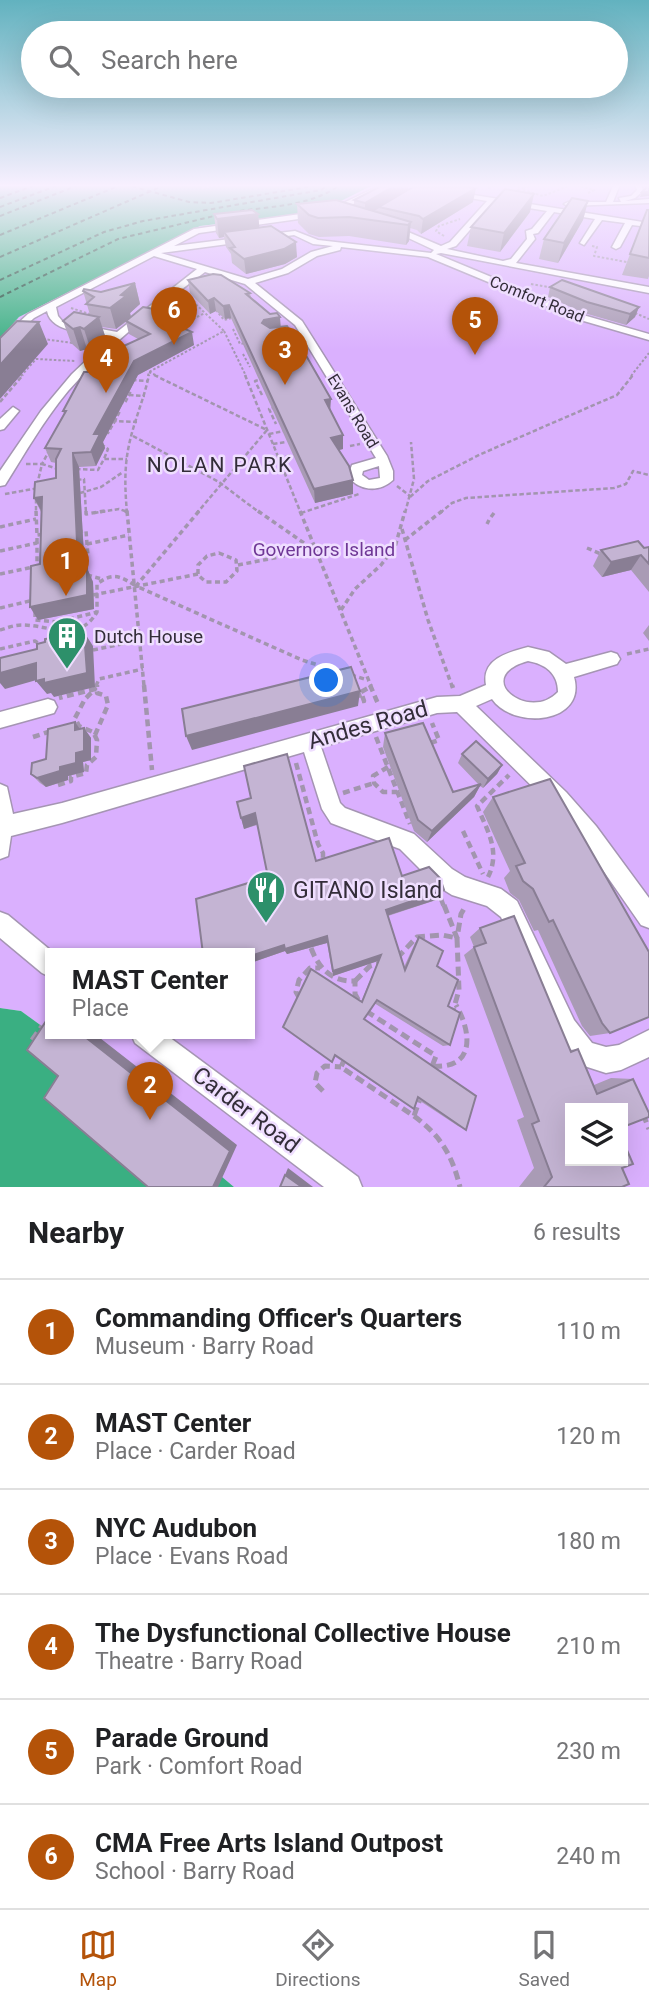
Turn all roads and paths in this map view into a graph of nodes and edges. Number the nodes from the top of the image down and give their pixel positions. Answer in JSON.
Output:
{"nodes":[{"id":1,"x":181,"y":239,"type":"edge"},
{"id":2,"x":246,"y":239,"type":"edge"},
{"id":3,"x":308,"y":239,"type":"edge"},
{"id":4,"x":418,"y":239,"type":"edge"},
{"id":5,"x":457,"y":239,"type":"edge"},
{"id":6,"x":531,"y":239,"type":"edge"},
{"id":7,"x":588,"y":239,"type":"edge"},
{"id":8,"x":620,"y":239,"type":"edge"},
{"id":9,"x":586,"y":244,"type":"joint"},
{"id":10,"x":344,"y":246,"type":"junction"},
{"id":11,"x":616,"y":247,"type":"dead end"},
{"id":12,"x":442,"y":249,"type":"junction"},
{"id":13,"x":157,"y":251,"type":"junction"},
{"id":14,"x":451,"y":254,"type":"junction"},
{"id":15,"x":430,"y":255,"type":"junction"},
{"id":16,"x":506,"y":262,"type":"junction"},
{"id":17,"x":632,"y":264,"type":"edge"},
{"id":18,"x":205,"y":268,"type":"junction"},
{"id":19,"x":487,"y":279,"type":"junction"},
{"id":20,"x":248,"y":282,"type":"junction"},
{"id":21,"x":558,"y":286,"type":"edge"},
{"id":22,"x":178,"y":287,"type":"junction"},
{"id":23,"x":649,"y":290,"type":"edge"},
{"id":24,"x":550,"y":293,"type":"edge"},
{"id":25,"x":198,"y":306,"type":"junction"},
{"id":26,"x":51,"y":307,"type":"junction"},
{"id":27,"x":625,"y":310,"type":"edge"},
{"id":28,"x":149,"y":311,"type":"junction"},
{"id":29,"x":205,"y":313,"type":"junction"},
{"id":30,"x":638,"y":314,"type":"junction"},
{"id":31,"x":219,"y":316,"type":"junction"},
{"id":32,"x":236,"y":317,"type":"edge"},
{"id":33,"x":634,"y":317,"type":"edge"},
{"id":34,"x":211,"y":318,"type":"junction"},
{"id":35,"x":193,"y":319,"type":"dead end"},
{"id":36,"x":649,"y":319,"type":"edge"},
{"id":37,"x":60,"y":324,"type":"junction"},
{"id":38,"x":42,"y":327,"type":"junction"},
{"id":39,"x":233,"y":330,"type":"edge"},
{"id":40,"x":224,"y":331,"type":"junction"},
{"id":41,"x":304,"y":331,"type":"junction"},
{"id":42,"x":288,"y":333,"type":"edge"},
{"id":43,"x":11,"y":334,"type":"junction"},
{"id":44,"x":121,"y":336,"type":"junction"},
{"id":45,"x":237,"y":337,"type":"junction"},
{"id":46,"x":649,"y":337,"type":"edge"},
{"id":47,"x":229,"y":338,"type":"junction"},
{"id":48,"x":191,"y":341,"type":"edge"},
{"id":49,"x":253,"y":342,"type":"edge"},
{"id":50,"x":75,"y":343,"type":"edge"},
{"id":51,"x":199,"y":345,"type":"junction"},
{"id":52,"x":0,"y":346,"type":"edge"},
{"id":53,"x":165,"y":352,"type":"edge"},
{"id":54,"x":649,"y":353,"type":"edge"},
{"id":55,"x":237,"y":355,"type":"junction"},
{"id":56,"x":155,"y":357,"type":"edge"},
{"id":57,"x":176,"y":358,"type":"junction"},
{"id":58,"x":91,"y":362,"type":"junction"},
{"id":59,"x":166,"y":363,"type":"junction"},
{"id":60,"x":250,"y":367,"type":"edge"},
{"id":61,"x":149,"y":372,"type":"junction"},
{"id":62,"x":15,"y":376,"type":"dead end"},
{"id":63,"x":22,"y":377,"type":"junction"},
{"id":64,"x":267,"y":379,"type":"edge"},
{"id":65,"x":123,"y":380,"type":"edge"},
{"id":66,"x":148,"y":381,"type":"junction"},
{"id":67,"x":9,"y":383,"type":"dead end"},
{"id":68,"x":16,"y":383,"type":"junction"},
{"id":69,"x":258,"y":387,"type":"junction"},
{"id":70,"x":250,"y":388,"type":"junction"},
{"id":71,"x":131,"y":391,"type":"dead end"},
{"id":72,"x":0,"y":395,"type":"edge"},
{"id":73,"x":129,"y":395,"type":"junction"},
{"id":74,"x":262,"y":395,"type":"dead end"},
{"id":75,"x":6,"y":396,"type":"junction"},
{"id":76,"x":145,"y":396,"type":"junction"},
{"id":77,"x":0,"y":402,"type":"edge"},
{"id":78,"x":113,"y":402,"type":"edge"},
{"id":79,"x":280,"y":407,"type":"edge"},
{"id":80,"x":13,"y":411,"type":"dead end"},
{"id":81,"x":109,"y":412,"type":"edge"},
{"id":82,"x":272,"y":416,"type":"junction"},
{"id":83,"x":262,"y":418,"type":"junction"},
{"id":84,"x":115,"y":421,"type":"junction"},
{"id":85,"x":137,"y":422,"type":"junction"},
{"id":86,"x":276,"y":424,"type":"edge"},
{"id":87,"x":0,"y":426,"type":"edge"},
{"id":88,"x":293,"y":429,"type":"edge"},
{"id":89,"x":268,"y":432,"type":"junction"},
{"id":90,"x":96,"y":433,"type":"edge"},
{"id":91,"x":132,"y":436,"type":"junction"},
{"id":92,"x":93,"y":441,"type":"edge"},
{"id":93,"x":286,"y":442,"type":"edge"},
{"id":94,"x":411,"y":442,"type":"dead end"},
{"id":95,"x":273,"y":444,"type":"junction"},
{"id":96,"x":23,"y":445,"type":"junction"},
{"id":97,"x":292,"y":455,"type":"edge"},
{"id":98,"x":104,"y":458,"type":"junction"},
{"id":99,"x":279,"y":458,"type":"junction"},
{"id":100,"x":127,"y":459,"type":"junction"},
{"id":101,"x":383,"y":460,"type":"junction"},
{"id":102,"x":12,"y":463,"type":"junction"},
{"id":103,"x":42,"y":464,"type":"junction"},
{"id":104,"x":124,"y":471,"type":"junction"},
{"id":105,"x":649,"y":475,"type":"edge"},
{"id":106,"x":72,"y":481,"type":"edge"},
{"id":107,"x":0,"y":482,"type":"edge"},
{"id":108,"x":221,"y":484,"type":"junction"},
{"id":109,"x":365,"y":484,"type":"junction"},
{"id":110,"x":47,"y":485,"type":"edge"},
{"id":111,"x":36,"y":489,"type":"junction"},
{"id":112,"x":83,"y":492,"type":"junction"},
{"id":113,"x":0,"y":495,"type":"edge"},
{"id":114,"x":410,"y":497,"type":"junction"},
{"id":115,"x":300,"y":511,"type":"junction"},
{"id":116,"x":128,"y":512,"type":"junction"},
{"id":117,"x":37,"y":519,"type":"junction"},
{"id":118,"x":46,"y":521,"type":"edge"},
{"id":119,"x":0,"y":527,"type":"edge"},
{"id":120,"x":401,"y":527,"type":"junction"},
{"id":121,"x":47,"y":533,"type":"edge"},
{"id":122,"x":74,"y":533,"type":"edge"},
{"id":123,"x":130,"y":534,"type":"junction"},
{"id":124,"x":37,"y":535,"type":"junction"},
{"id":125,"x":405,"y":540,"type":"junction"},
{"id":126,"x":48,"y":542,"type":"edge"},
{"id":127,"x":37,"y":543,"type":"junction"},
{"id":128,"x":87,"y":544,"type":"junction"},
{"id":129,"x":587,"y":548,"type":"dead end"},
{"id":130,"x":314,"y":550,"type":"junction"},
{"id":131,"x":0,"y":551,"type":"edge"},
{"id":132,"x":612,"y":558,"type":"edge"},
{"id":133,"x":77,"y":559,"type":"edge"},
{"id":134,"x":238,"y":565,"type":"junction"},
{"id":135,"x":37,"y":566,"type":"junction"},
{"id":136,"x":44,"y":567,"type":"edge"},
{"id":137,"x":0,"y":574,"type":"edge"},
{"id":138,"x":198,"y":574,"type":"junction"},
{"id":139,"x":81,"y":576,"type":"edge"},
{"id":140,"x":37,"y":577,"type":"edge"},
{"id":141,"x":102,"y":579,"type":"junction"},
{"id":142,"x":136,"y":586,"type":"junction"},
{"id":143,"x":36,"y":588,"type":"edge"},
{"id":144,"x":96,"y":595,"type":"junction"},
{"id":145,"x":36,"y":600,"type":"junction"},
{"id":146,"x":0,"y":608,"type":"edge"},
{"id":147,"x":97,"y":612,"type":"junction"},
{"id":148,"x":341,"y":612,"type":"junction"},
{"id":149,"x":0,"y":630,"type":"edge"},
{"id":150,"x":141,"y":640,"type":"junction"},
{"id":151,"x":43,"y":646,"type":"edge"},
{"id":152,"x":0,"y":649,"type":"edge"},
{"id":153,"x":649,"y":649,"type":"edge"},
{"id":154,"x":93,"y":650,"type":"dead end"},
{"id":155,"x":611,"y":659,"type":"joint"},
{"id":156,"x":143,"y":669,"type":"junction"},
{"id":157,"x":334,"y":670,"type":"junction"},
{"id":158,"x":562,"y":672,"type":"junction"},
{"id":159,"x":334,"y":678,"type":"edge"},
{"id":160,"x":368,"y":680,"type":"junction"},
{"id":161,"x":370,"y":687,"type":"junction"},
{"id":162,"x":95,"y":689,"type":"junction"},
{"id":163,"x":496,"y":689,"type":"junction"},
{"id":164,"x":353,"y":692,"type":"edge"},
{"id":165,"x":52,"y":703,"type":"joint"},
{"id":166,"x":461,"y":704,"type":"junction"},
{"id":167,"x":425,"y":709,"type":"junction"},
{"id":168,"x":0,"y":720,"type":"edge"},
{"id":169,"x":386,"y":720,"type":"junction"},
{"id":170,"x":57,"y":730,"type":"edge"},
{"id":171,"x":95,"y":735,"type":"junction"},
{"id":172,"x":33,"y":737,"type":"dead end"},
{"id":173,"x":310,"y":742,"type":"junction"},
{"id":174,"x":430,"y":743,"type":"edge"},
{"id":175,"x":523,"y":762,"type":"junction"},
{"id":176,"x":284,"y":764,"type":"edge"},
{"id":177,"x":388,"y":767,"type":"dead end"},
{"id":178,"x":298,"y":772,"type":"junction"},
{"id":179,"x":290,"y":774,"type":"edge"},
{"id":180,"x":374,"y":783,"type":"junction"},
{"id":181,"x":154,"y":786,"type":"junction"},
{"id":182,"x":397,"y":792,"type":"dead end"},
{"id":183,"x":0,"y":794,"type":"edge"},
{"id":184,"x":58,"y":795,"type":"dead end"},
{"id":185,"x":318,"y":801,"type":"junction"},
{"id":186,"x":299,"y":807,"type":"edge"},
{"id":187,"x":1,"y":827,"type":"edge"},
{"id":188,"x":463,"y":831,"type":"dead end"},
{"id":189,"x":318,"y":844,"type":"junction"},
{"id":190,"x":0,"y":848,"type":"edge"},
{"id":191,"x":312,"y":853,"type":"edge"},
{"id":192,"x":324,"y":868,"type":"edge"},
{"id":193,"x":649,"y":917,"type":"edge"},
{"id":194,"x":0,"y":924,"type":"edge"},
{"id":195,"x":311,"y":948,"type":"edge"},
{"id":196,"x":45,"y":961,"type":"edge"},
{"id":197,"x":374,"y":965,"type":"junction"},
{"id":198,"x":320,"y":968,"type":"junction"},
{"id":199,"x":384,"y":971,"type":"edge"},
{"id":200,"x":355,"y":981,"type":"junction"},
{"id":201,"x":300,"y":999,"type":"edge"},
{"id":202,"x":456,"y":1005,"type":"junction"},
{"id":203,"x":443,"y":1006,"type":"edge"},
{"id":204,"x":364,"y":1010,"type":"junction"},
{"id":205,"x":360,"y":1021,"type":"edge"},
{"id":206,"x":42,"y":1026,"type":"edge"},
{"id":207,"x":151,"y":1039,"type":"edge"},
{"id":208,"x":32,"y":1040,"type":"edge"},
{"id":209,"x":649,"y":1043,"type":"edge"},
{"id":210,"x":346,"y":1055,"type":"edge"},
{"id":211,"x":433,"y":1066,"type":"junction"},
{"id":212,"x":341,"y":1067,"type":"junction"},
{"id":213,"x":428,"y":1078,"type":"edge"},
{"id":214,"x":323,"y":1091,"type":"dead end"},
{"id":215,"x":423,"y":1091,"type":"edge"},
{"id":216,"x":639,"y":1104,"type":"edge"},
{"id":217,"x":414,"y":1116,"type":"junction"},
{"id":218,"x":649,"y":1129,"type":"edge"},
{"id":219,"x":348,"y":1187,"type":"edge"},
{"id":220,"x":460,"y":1187,"type":"edge"}],
"edges":[{"from":1,"to":13,"type":"street"},
{"from":2,"to":13,"type":"street","name":"Comfort Road"},
{"from":3,"to":10,"type":"street","name":"Comfort Road"},
{"from":4,"to":12,"type":"street"},
{"from":5,"to":12,"type":"street"},
{"from":6,"to":16,"type":"street"},
{"from":7,"to":9,"type":"street"},
{"from":8,"to":11,"type":"street"},
{"from":9,"to":17,"type":"path"},
{"from":10,"to":15,"type":"street","name":"Comfort Road"},
{"from":10,"to":20,"type":"street","name":"Comfort Road"},
{"from":12,"to":14,"type":"street"},
{"from":12,"to":15,"type":"street"},
{"from":13,"to":18,"type":"street","name":"Evans Road"},
{"from":13,"to":26,"type":"street"},
{"from":14,"to":15,"type":"street"},
{"from":14,"to":16,"type":"street"},
{"from":15,"to":19,"type":"street","name":"Comfort Road"},
{"from":16,"to":19,"type":"street"},
{"from":16,"to":23,"type":"street"},
{"from":18,"to":20,"type":"street","name":"Evans Road"},
{"from":18,"to":22,"type":"street"},
{"from":19,"to":46,"type":"street","name":"Comfort Road"},
{"from":20,"to":41,"type":"street","name":"Evans Road"},
{"from":21,"to":24,"type":"path"},
{"from":22,"to":25,"type":"path"},
{"from":22,"to":28,"type":"street"},
{"from":25,"to":28,"type":"path"},
{"from":25,"to":29,"type":"path"},
{"from":25,"to":31,"type":"path"},
{"from":26,"to":37,"type":"street"},
{"from":26,"to":43,"type":"street"},
{"from":27,"to":30,"type":"path"},
{"from":28,"to":44,"type":"street"},
{"from":29,"to":34,"type":"path"},
{"from":29,"to":35,"type":"path"},
{"from":30,"to":33,"type":"path"},
{"from":30,"to":36,"type":"path"},
{"from":31,"to":32,"type":"path"},
{"from":31,"to":34,"type":"path"},
{"from":34,"to":40,"type":"path"},
{"from":37,"to":38,"type":"street"},
{"from":37,"to":44,"type":"street"},
{"from":38,"to":43,"type":"street"},
{"from":38,"to":50,"type":"path"},
{"from":39,"to":45,"type":"path"},
{"from":40,"to":47,"type":"path"},
{"from":40,"to":51,"type":"path"},
{"from":41,"to":42,"type":"street"},
{"from":41,"to":101,"type":"street","name":"Evans Road"},
{"from":43,"to":52,"type":"street"},
{"from":44,"to":58,"type":"street"},
{"from":45,"to":47,"type":"path"},
{"from":45,"to":49,"type":"path"},
{"from":47,"to":55,"type":"path"},
{"from":48,"to":51,"type":"path"},
{"from":51,"to":57,"type":"path"},
{"from":53,"to":57,"type":"path"},
{"from":54,"to":114,"type":"path"},
{"from":55,"to":60,"type":"path"},
{"from":55,"to":70,"type":"path"},
{"from":56,"to":59,"type":"path"},
{"from":57,"to":59,"type":"path"},
{"from":58,"to":63,"type":"path"},
{"from":58,"to":96,"type":"street"},
{"from":59,"to":61,"type":"path"},
{"from":61,"to":66,"type":"path"},
{"from":61,"to":89,"type":"path"},
{"from":62,"to":63,"type":"path"},
{"from":63,"to":68,"type":"path"},
{"from":64,"to":69,"type":"path"},
{"from":65,"to":66,"type":"path"},
{"from":66,"to":76,"type":"path"},
{"from":67,"to":68,"type":"path"},
{"from":68,"to":75,"type":"path"},
{"from":69,"to":70,"type":"path"},
{"from":69,"to":74,"type":"path"},
{"from":70,"to":83,"type":"path"},
{"from":71,"to":73,"type":"path"},
{"from":72,"to":75,"type":"path"},
{"from":73,"to":76,"type":"path"},
{"from":73,"to":78,"type":"path"},
{"from":75,"to":77,"type":"path"},
{"from":76,"to":85,"type":"path"},
{"from":79,"to":82,"type":"path"},
{"from":80,"to":87,"type":"street"},
{"from":81,"to":84,"type":"path"},
{"from":82,"to":83,"type":"path"},
{"from":82,"to":86,"type":"path"},
{"from":83,"to":89,"type":"path"},
{"from":84,"to":85,"type":"path"},
{"from":84,"to":90,"type":"path"},
{"from":85,"to":91,"type":"path"},
{"from":88,"to":89,"type":"path"},
{"from":89,"to":95,"type":"path"},
{"from":89,"to":108,"type":"path"},
{"from":91,"to":100,"type":"path"},
{"from":91,"to":108,"type":"path"},
{"from":92,"to":98,"type":"path"},
{"from":93,"to":95,"type":"path"},
{"from":94,"to":114,"type":"path"},
{"from":95,"to":99,"type":"path"},
{"from":96,"to":102,"type":"street"},
{"from":96,"to":103,"type":"path"},
{"from":97,"to":99,"type":"path"},
{"from":98,"to":100,"type":"path"},
{"from":98,"to":103,"type":"path"},
{"from":99,"to":115,"type":"path"},
{"from":100,"to":104,"type":"path"},
{"from":101,"to":109,"type":"street","name":"Evans Road"},
{"from":101,"to":109,"type":"street","name":"Evans Road"},
{"from":102,"to":103,"type":"path"},
{"from":102,"to":107,"type":"street"},
{"from":103,"to":111,"type":"path"},
{"from":104,"to":112,"type":"path"},
{"from":104,"to":116,"type":"path"},
{"from":105,"to":125,"type":"path"},
{"from":106,"to":112,"type":"path"},
{"from":108,"to":130,"type":"path"},
{"from":108,"to":142,"type":"path"},
{"from":109,"to":115,"type":"path"},
{"from":110,"to":111,"type":"path"},
{"from":111,"to":113,"type":"path"},
{"from":111,"to":117,"type":"path"},
{"from":112,"to":116,"type":"path"},
{"from":114,"to":120,"type":"path"},
{"from":115,"to":130,"type":"path"},
{"from":116,"to":123,"type":"path"},
{"from":117,"to":118,"type":"path"},
{"from":117,"to":119,"type":"path"},
{"from":117,"to":124,"type":"path"},
{"from":120,"to":125,"type":"path"},
{"from":120,"to":148,"type":"path"},
{"from":121,"to":124,"type":"path"},
{"from":122,"to":128,"type":"path"},
{"from":123,"to":128,"type":"path"},
{"from":123,"to":142,"type":"path"},
{"from":124,"to":127,"type":"path"},
{"from":125,"to":166,"type":"path"},
{"from":126,"to":127,"type":"path"},
{"from":127,"to":131,"type":"path"},
{"from":127,"to":135,"type":"path"},
{"from":128,"to":133,"type":"path"},
{"from":129,"to":132,"type":"path"},
{"from":130,"to":134,"type":"path"},
{"from":130,"to":148,"type":"path"},
{"from":134,"to":138,"type":"path"},
{"from":134,"to":138,"type":"path"},
{"from":135,"to":136,"type":"path"},
{"from":135,"to":137,"type":"path"},
{"from":135,"to":140,"type":"path"},
{"from":138,"to":142,"type":"path"},
{"from":139,"to":141,"type":"path"},
{"from":141,"to":142,"type":"path"},
{"from":141,"to":144,"type":"path"},
{"from":142,"to":144,"type":"path"},
{"from":142,"to":150,"type":"path"},
{"from":142,"to":157,"type":"path"},
{"from":143,"to":145,"type":"path"},
{"from":144,"to":147,"type":"path"},
{"from":145,"to":146,"type":"path"},
{"from":145,"to":147,"type":"path"},
{"from":147,"to":149,"type":"path"},
{"from":148,"to":160,"type":"path"},
{"from":150,"to":154,"type":"path"},
{"from":150,"to":156,"type":"path"},
{"from":151,"to":152,"type":"path"},
{"from":153,"to":155,"type":"path"},
{"from":155,"to":158,"type":"street"},
{"from":156,"to":162,"type":"path"},
{"from":156,"to":181,"type":"path"},
{"from":157,"to":159,"type":"path"},
{"from":157,"to":160,"type":"path"},
{"from":158,"to":163,"type":"street"},
{"from":158,"to":163,"type":"street"},
{"from":160,"to":161,"type":"path"},
{"from":161,"to":164,"type":"path"},
{"from":161,"to":169,"type":"path"},
{"from":162,"to":165,"type":"path"},
{"from":162,"to":171,"type":"path"},
{"from":162,"to":171,"type":"path"},
{"from":163,"to":166,"type":"street","name":"Andes Road"},
{"from":165,"to":168,"type":"street"},
{"from":166,"to":167,"type":"street","name":"Andes Road"},
{"from":166,"to":175,"type":"street"},
{"from":167,"to":169,"type":"street","name":"Andes Road"},
{"from":167,"to":174,"type":"path"},
{"from":169,"to":173,"type":"street","name":"Andes Road"},
{"from":170,"to":172,"type":"path"},
{"from":171,"to":184,"type":"path"},
{"from":173,"to":181,"type":"street","name":"Andes Road"},
{"from":173,"to":185,"type":"street"},
{"from":175,"to":188,"type":"path"},
{"from":175,"to":193,"type":"street"},
{"from":176,"to":178,"type":"path"},
{"from":177,"to":180,"type":"path"},
{"from":178,"to":179,"type":"path"},
{"from":178,"to":185,"type":"path"},
{"from":180,"to":182,"type":"path"},
{"from":180,"to":185,"type":"path"},
{"from":181,"to":187,"type":"street","name":"Andes Road"},
{"from":183,"to":187,"type":"street"},
{"from":185,"to":186,"type":"path"},
{"from":185,"to":189,"type":"path"},
{"from":185,"to":209,"type":"street"},
{"from":187,"to":190,"type":"street"},
{"from":189,"to":191,"type":"path"},
{"from":189,"to":192,"type":"path"},
{"from":194,"to":196,"type":"street"},
{"from":195,"to":198,"type":"path"},
{"from":197,"to":199,"type":"path"},
{"from":197,"to":200,"type":"path"},
{"from":197,"to":202,"type":"path"},
{"from":198,"to":200,"type":"path"},
{"from":198,"to":201,"type":"path"},
{"from":200,"to":204,"type":"path"},
{"from":202,"to":203,"type":"path"},
{"from":202,"to":211,"type":"path"},
{"from":204,"to":205,"type":"path"},
{"from":204,"to":211,"type":"path"},
{"from":206,"to":208,"type":"path"},
{"from":207,"to":219,"type":"street","name":"Carder Road"},
{"from":210,"to":212,"type":"path"},
{"from":211,"to":213,"type":"path"},
{"from":212,"to":214,"type":"path"},
{"from":212,"to":217,"type":"path"},
{"from":215,"to":217,"type":"path"},
{"from":216,"to":218,"type":"path"},
{"from":217,"to":220,"type":"path"}]}
